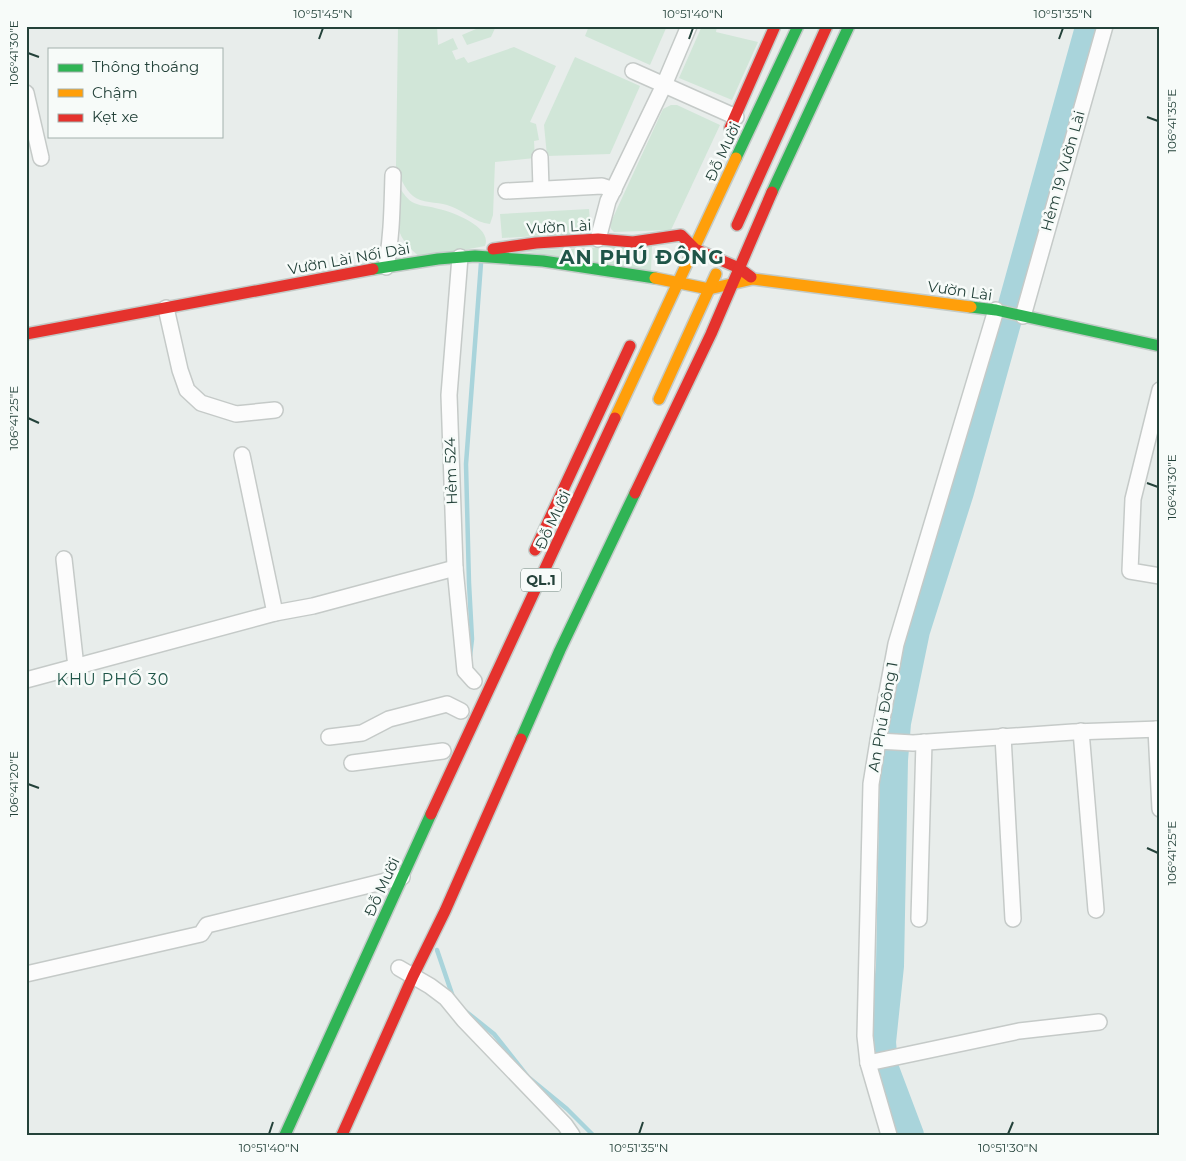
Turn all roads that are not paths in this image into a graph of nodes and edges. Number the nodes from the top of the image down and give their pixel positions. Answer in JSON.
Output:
{"nodes":[{"id":1,"x":689,"y":26,"type":"edge"},
{"id":2,"x":775,"y":26,"type":"edge"},
{"id":3,"x":798,"y":26,"type":"edge"},
{"id":4,"x":827,"y":26,"type":"edge"},
{"id":5,"x":849,"y":26,"type":"edge"},
{"id":6,"x":1105,"y":26,"type":"edge"},
{"id":7,"x":633,"y":71,"type":"dead end"},
{"id":8,"x":664,"y":84,"type":"junction"},
{"id":9,"x":26,"y":93,"type":"edge"},
{"id":10,"x":736,"y":117,"type":"junction"},
{"id":11,"x":724,"y":142,"type":"dead end"},
{"id":12,"x":540,"y":157,"type":"dead end"},
{"id":13,"x":41,"y":158,"type":"dead end"},
{"id":14,"x":393,"y":175,"type":"dead end"},
{"id":15,"x":541,"y":188,"type":"junction"},
{"id":16,"x":506,"y":190,"type":"dead end"},
{"id":17,"x":614,"y":190,"type":"junction"},
{"id":18,"x":734,"y":233,"type":"dead end"},
{"id":19,"x":598,"y":239,"type":"junction"},
{"id":20,"x":695,"y":249,"type":"junction"},
{"id":21,"x":724,"y":256,"type":"junction"},
{"id":22,"x":468,"y":257,"type":"junction"},
{"id":23,"x":386,"y":267,"type":"junction"},
{"id":24,"x":740,"y":268,"type":"junction"},
{"id":25,"x":753,"y":279,"type":"junction"},
{"id":26,"x":680,"y":283,"type":"junction"},
{"id":27,"x":731,"y":285,"type":"junction"},
{"id":28,"x":709,"y":290,"type":"junction"},
{"id":29,"x":166,"y":308,"type":"junction"},
{"id":30,"x":999,"y":311,"type":"junction"},
{"id":31,"x":1020,"y":316,"type":"junction"},
{"id":32,"x":636,"y":333,"type":"dead end"},
{"id":33,"x":26,"y":334,"type":"edge"},
{"id":34,"x":1160,"y":346,"type":"edge"},
{"id":35,"x":1160,"y":390,"type":"edge"},
{"id":36,"x":655,"y":408,"type":"dead end"},
{"id":37,"x":276,"y":410,"type":"dead end"},
{"id":38,"x":242,"y":455,"type":"dead end"},
{"id":39,"x":531,"y":557,"type":"dead end"},
{"id":40,"x":64,"y":559,"type":"dead end"},
{"id":41,"x":454,"y":568,"type":"junction"},
{"id":42,"x":1160,"y":576,"type":"edge"},
{"id":43,"x":274,"y":613,"type":"junction"},
{"id":44,"x":76,"y":668,"type":"junction"},
{"id":45,"x":26,"y":680,"type":"edge"},
{"id":46,"x":474,"y":681,"type":"dead end"},
{"id":47,"x":461,"y":711,"type":"dead end"},
{"id":48,"x":1158,"y":729,"type":"edge"},
{"id":49,"x":1081,"y":731,"type":"junction"},
{"id":50,"x":1003,"y":736,"type":"junction"},
{"id":51,"x":329,"y":737,"type":"dead end"},
{"id":52,"x":885,"y":741,"type":"junction"},
{"id":53,"x":919,"y":742,"type":"junction"},
{"id":54,"x":443,"y":751,"type":"dead end"},
{"id":55,"x":352,"y":763,"type":"dead end"},
{"id":56,"x":1160,"y":809,"type":"edge"},
{"id":57,"x":391,"y":865,"type":"dead end"},
{"id":58,"x":402,"y":877,"type":"junction"},
{"id":59,"x":381,"y":887,"type":"junction"},
{"id":60,"x":1096,"y":910,"type":"dead end"},
{"id":61,"x":919,"y":919,"type":"dead end"},
{"id":62,"x":1013,"y":919,"type":"dead end"},
{"id":63,"x":399,"y":968,"type":"dead end"},
{"id":64,"x":26,"y":974,"type":"edge"},
{"id":65,"x":413,"y":976,"type":"junction"},
{"id":66,"x":1099,"y":1022,"type":"dead end"},
{"id":67,"x":874,"y":1062,"type":"junction"},
{"id":68,"x":285,"y":1135,"type":"edge"},
{"id":69,"x":342,"y":1135,"type":"edge"},
{"id":70,"x":572,"y":1135,"type":"edge"},
{"id":71,"x":889,"y":1135,"type":"edge"}],
"edges":[{"from":1,"to":8,"type":"street"},
{"from":2,"to":10,"type":"main road","name":"Đỗ Mười"},
{"from":3,"to":20,"type":"main road","name":"Đỗ Mười","number":"QL.1"},
{"from":4,"to":18,"type":"main road"},
{"from":5,"to":24,"type":"main road"},
{"from":6,"to":31,"type":"street","name":"Hẻm 19 Vườn Lài"},
{"from":7,"to":8,"type":"street"},
{"from":8,"to":10,"type":"street"},
{"from":8,"to":17,"type":"street"},
{"from":9,"to":13,"type":"street"},
{"from":10,"to":11,"type":"main road","name":"Đỗ Mười"},
{"from":12,"to":15,"type":"street"},
{"from":14,"to":23,"type":"street"},
{"from":15,"to":16,"type":"street"},
{"from":15,"to":17,"type":"street"},
{"from":17,"to":19,"type":"street"},
{"from":19,"to":20,"type":"main road","name":"Vườn Lài"},
{"from":19,"to":22,"type":"main road","name":"Vườn Lài"},
{"from":20,"to":21,"type":"main road","name":"Vườn Lài"},
{"from":20,"to":26,"type":"main road","name":"Đỗ Mười","number":"QL.1"},
{"from":21,"to":24,"type":"main road","name":"Vườn Lài"},
{"from":21,"to":28,"type":"main road"},
{"from":22,"to":23,"type":"main road","name":"Vườn Lài Nối Dài"},
{"from":22,"to":26,"type":"main road","name":"Vườn Lài Nối Dài"},
{"from":22,"to":41,"type":"street","name":"Hẻm 524"},
{"from":23,"to":29,"type":"main road","name":"Vườn Lài Nối Dài"},
{"from":24,"to":25,"type":"main road","name":"Vườn Lài"},
{"from":24,"to":27,"type":"main road"},
{"from":25,"to":27,"type":"main road","name":"Vườn Lài"},
{"from":25,"to":30,"type":"main road","name":"Vườn Lài"},
{"from":26,"to":28,"type":"main road","name":"Vườn Lài"},
{"from":26,"to":58,"type":"main road","name":"Đỗ Mười","number":"QL.1"},
{"from":27,"to":28,"type":"main road","name":"Vườn Lài"},
{"from":27,"to":65,"type":"main road"},
{"from":28,"to":36,"type":"main road"},
{"from":29,"to":33,"type":"main road","name":"Vườn Lài Nối Dài"},
{"from":29,"to":37,"type":"street"},
{"from":30,"to":31,"type":"main road","name":"Vườn Lài"},
{"from":30,"to":52,"type":"street","name":"An Phú Đông 1"},
{"from":31,"to":34,"type":"main road","name":"Vườn Lài"},
{"from":32,"to":39,"type":"main road","name":"Đỗ Mười","number":"QL.1"},
{"from":35,"to":42,"type":"street"},
{"from":38,"to":43,"type":"street"},
{"from":40,"to":44,"type":"street"},
{"from":41,"to":43,"type":"street"},
{"from":41,"to":46,"type":"street","name":"Hẻm 524"},
{"from":43,"to":44,"type":"street"},
{"from":44,"to":45,"type":"street"},
{"from":47,"to":51,"type":"street"},
{"from":48,"to":49,"type":"street"},
{"from":48,"to":56,"type":"street"},
{"from":49,"to":50,"type":"street"},
{"from":49,"to":60,"type":"street"},
{"from":50,"to":53,"type":"street"},
{"from":50,"to":62,"type":"street"},
{"from":52,"to":53,"type":"street"},
{"from":52,"to":67,"type":"street","name":"An Phú Đông 1"},
{"from":53,"to":61,"type":"street"},
{"from":54,"to":55,"type":"street"},
{"from":57,"to":59,"type":"main road","name":"Đỗ Mười"},
{"from":58,"to":59,"type":"street"},
{"from":58,"to":68,"type":"main road","name":"Đỗ Mười","number":"QL.1"},
{"from":59,"to":64,"type":"street"},
{"from":63,"to":65,"type":"street"},
{"from":65,"to":69,"type":"main road"},
{"from":65,"to":70,"type":"street"},
{"from":66,"to":67,"type":"street"},
{"from":67,"to":71,"type":"street","name":"An Phú Đông 1"}]}
